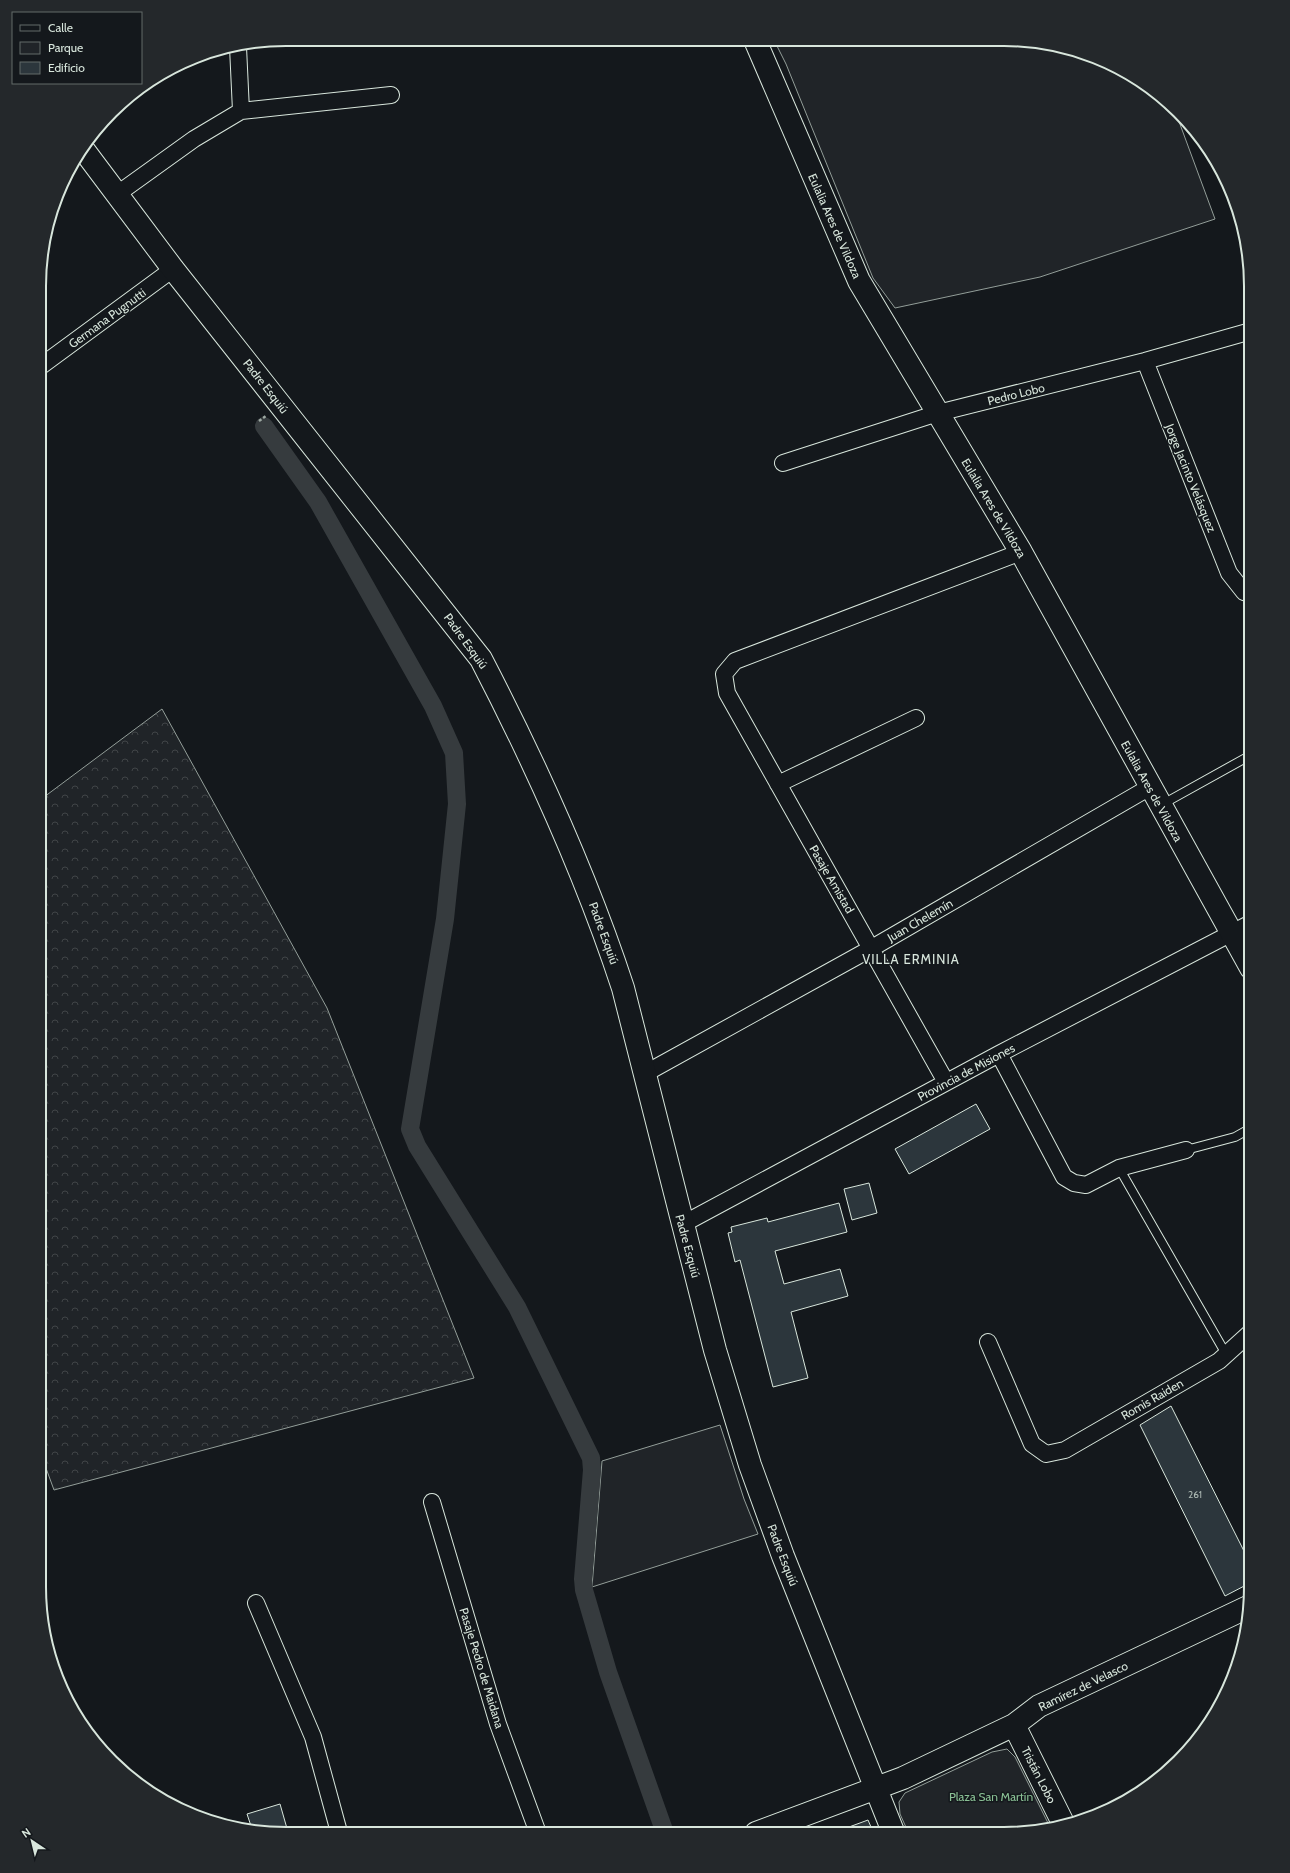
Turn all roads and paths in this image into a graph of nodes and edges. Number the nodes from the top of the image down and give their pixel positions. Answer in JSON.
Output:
{"nodes":[{"id":1,"x":758,"y":46,"type":"edge"},
{"id":2,"x":238,"y":51,"type":"edge"},
{"id":3,"x":391,"y":95,"type":"dead end"},
{"id":4,"x":241,"y":111,"type":"junction"},
{"id":5,"x":86,"y":153,"type":"edge"},
{"id":6,"x":116,"y":195,"type":"junction"},
{"id":7,"x":173,"y":270,"type":"junction"},
{"id":8,"x":1244,"y":333,"type":"edge"},
{"id":9,"x":1144,"y":361,"type":"junction"},
{"id":10,"x":46,"y":362,"type":"edge"},
{"id":11,"x":938,"y":413,"type":"junction"},
{"id":12,"x":783,"y":463,"type":"dead end"},
{"id":13,"x":1021,"y":552,"type":"junction"},
{"id":14,"x":1244,"y":590,"type":"edge"},
{"id":15,"x":916,"y":718,"type":"dead end"},
{"id":16,"x":1244,"y":759,"type":"edge"},
{"id":17,"x":778,"y":784,"type":"junction"},
{"id":18,"x":1150,"y":787,"type":"junction"},
{"id":19,"x":1160,"y":805,"type":"junction"},
{"id":20,"x":1244,"y":926,"type":"edge"},
{"id":21,"x":1231,"y":933,"type":"junction"},
{"id":22,"x":872,"y":948,"type":"junction"},
{"id":23,"x":1244,"y":956,"type":"edge"},
{"id":24,"x":998,"y":1054,"type":"junction"},
{"id":25,"x":646,"y":1073,"type":"junction"},
{"id":26,"x":946,"y":1082,"type":"junction"},
{"id":27,"x":1244,"y":1132,"type":"edge"},
{"id":28,"x":1186,"y":1150,"type":"joint"},
{"id":29,"x":1118,"y":1168,"type":"junction"},
{"id":30,"x":683,"y":1224,"type":"junction"},
{"id":31,"x":1244,"y":1338,"type":"edge"},
{"id":32,"x":988,"y":1342,"type":"dead end"},
{"id":33,"x":1226,"y":1354,"type":"junction"},
{"id":34,"x":432,"y":1502,"type":"dead end"},
{"id":35,"x":256,"y":1602,"type":"dead end"},
{"id":36,"x":1243,"y":1610,"type":"edge"},
{"id":37,"x":1014,"y":1725,"type":"junction"},
{"id":38,"x":874,"y":1787,"type":"junction"},
{"id":39,"x":1061,"y":1820,"type":"edge"},
{"id":40,"x":338,"y":1827,"type":"edge"},
{"id":41,"x":536,"y":1827,"type":"edge"},
{"id":42,"x":771,"y":1827,"type":"edge"},
{"id":43,"x":891,"y":1827,"type":"edge"}],
"edges":[{"from":1,"to":11,"type":"street","name":"Eulalia Ares de Vildoza"},
{"from":2,"to":4,"type":"street"},
{"from":3,"to":4,"type":"street"},
{"from":4,"to":6,"type":"street"},
{"from":5,"to":6,"type":"street","name":"Padre Esquiú"},
{"from":6,"to":7,"type":"street","name":"Padre Esquiú"},
{"from":7,"to":10,"type":"street","name":"Germana Pugnutti"},
{"from":7,"to":25,"type":"street","name":"Padre Esquiú"},
{"from":8,"to":9,"type":"street","name":"Pedro Lobo"},
{"from":9,"to":11,"type":"street","name":"Pedro Lobo"},
{"from":9,"to":14,"type":"street","name":"Jorge Jacinto Velásquez"},
{"from":11,"to":12,"type":"street","name":"Pedro Lobo"},
{"from":11,"to":13,"type":"street","name":"Eulalia Ares de Vildoza"},
{"from":13,"to":17,"type":"street","name":"Pasaje Amistad"},
{"from":13,"to":18,"type":"street","name":"Eulalia Ares de Vildoza"},
{"from":15,"to":17,"type":"street"},
{"from":16,"to":19,"type":"lane"},
{"from":17,"to":22,"type":"street","name":"Pasaje Amistad"},
{"from":18,"to":19,"type":"street","name":"Eulalia Ares de Vildoza"},
{"from":18,"to":22,"type":"street","name":"Juan Chelemín"},
{"from":19,"to":21,"type":"street","name":"Eulalia Ares de Vildoza"},
{"from":20,"to":21,"type":"street","name":"Provincia de Misiones"},
{"from":21,"to":23,"type":"street","name":"Eulalia Ares de Vildoza"},
{"from":21,"to":24,"type":"street","name":"Provincia de Misiones"},
{"from":22,"to":25,"type":"street","name":"Juan Chelemín"},
{"from":22,"to":26,"type":"street","name":"Pasaje Amistad"},
{"from":24,"to":26,"type":"street","name":"Provincia de Misiones"},
{"from":24,"to":29,"type":"street"},
{"from":25,"to":30,"type":"street","name":"Padre Esquiú"},
{"from":26,"to":30,"type":"street","name":"Provincia de Misiones"},
{"from":27,"to":28,"type":"lane"},
{"from":28,"to":29,"type":"street"},
{"from":29,"to":33,"type":"lane"},
{"from":30,"to":38,"type":"street","name":"Padre Esquiú"},
{"from":31,"to":33,"type":"street","name":"Romis Raiden"},
{"from":32,"to":33,"type":"street","name":"Romis Raiden"},
{"from":34,"to":41,"type":"street","name":"Pasaje Pedro de Maidana"},
{"from":35,"to":40,"type":"street"},
{"from":36,"to":37,"type":"street","name":"Ramírez de Velasco"},
{"from":37,"to":38,"type":"street","name":"Ramírez de Velasco"},
{"from":37,"to":39,"type":"street","name":"Tristán Lobo"},
{"from":38,"to":42,"type":"street","name":"Ramírez de Velasco"},
{"from":38,"to":43,"type":"street","name":"Padre Esquiú"}]}
